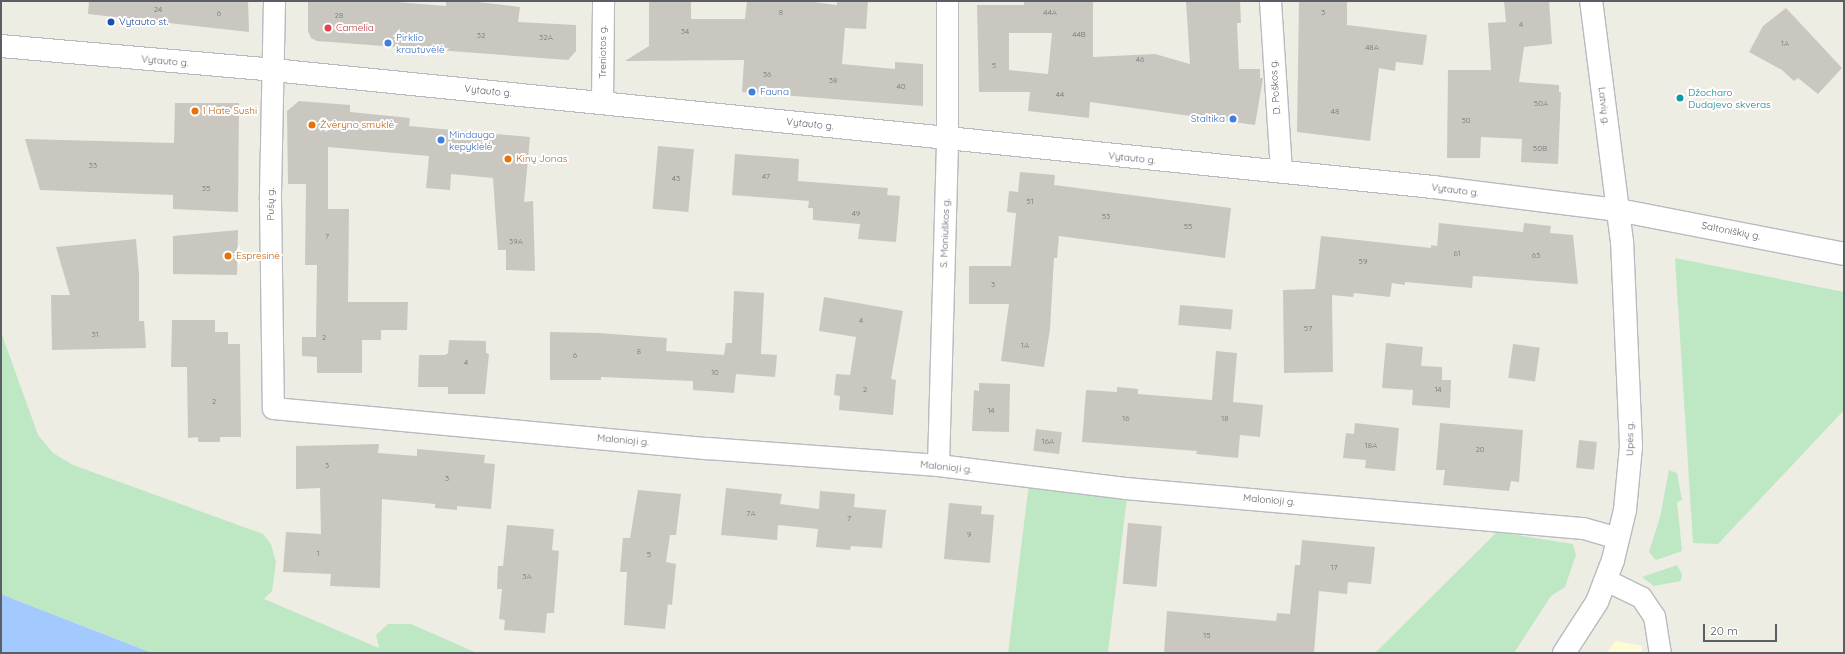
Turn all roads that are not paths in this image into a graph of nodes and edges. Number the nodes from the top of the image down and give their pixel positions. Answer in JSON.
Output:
{"nodes":[{"id":1,"x":274,"y":1,"type":"edge"},
{"id":2,"x":603,"y":1,"type":"edge"},
{"id":3,"x":947,"y":1,"type":"edge"},
{"id":4,"x":1270,"y":1,"type":"edge"},
{"id":5,"x":1591,"y":1,"type":"edge"},
{"id":6,"x":1,"y":46,"type":"edge"},
{"id":7,"x":273,"y":70,"type":"junction"},
{"id":8,"x":602,"y":103,"type":"junction"},
{"id":9,"x":947,"y":140,"type":"junction"},
{"id":10,"x":1281,"y":172,"type":"junction"},
{"id":11,"x":1618,"y":210,"type":"junction"},
{"id":12,"x":1844,"y":254,"type":"edge"},
{"id":13,"x":272,"y":408,"type":"joint"},
{"id":14,"x":938,"y":465,"type":"junction"},
{"id":15,"x":1618,"y":538,"type":"junction"},
{"id":16,"x":1606,"y":580,"type":"junction"},
{"id":17,"x":1564,"y":653,"type":"edge"},
{"id":18,"x":1660,"y":653,"type":"edge"}],
"edges":[{"from":1,"to":7,"type":"street","name":"Pušų g."},
{"from":2,"to":8,"type":"street","name":"Treniotos g."},
{"from":3,"to":9,"type":"street","name":"S. Moniuškos g."},
{"from":4,"to":10,"type":"street","name":"D. Poškos g."},
{"from":5,"to":11,"type":"street","name":"Latvių g."},
{"from":6,"to":7,"type":"street","name":"Vytauto g."},
{"from":7,"to":8,"type":"street","name":"Vytauto g."},
{"from":7,"to":13,"type":"street","name":"Pušų g."},
{"from":8,"to":9,"type":"street","name":"Vytauto g."},
{"from":9,"to":10,"type":"street","name":"Vytauto g."},
{"from":9,"to":14,"type":"street","name":"S. Moniuškos g."},
{"from":10,"to":11,"type":"street","name":"Vytauto g."},
{"from":11,"to":12,"type":"street","name":"Saltoniškių g."},
{"from":11,"to":15,"type":"street","name":"Upės g."},
{"from":13,"to":14,"type":"street","name":"Malonioji g."},
{"from":14,"to":15,"type":"street","name":"Malonioji g."},
{"from":15,"to":16,"type":"street","name":"Upės g."},
{"from":16,"to":17,"type":"street","name":"Upės g."},
{"from":16,"to":18,"type":"street"}]}
